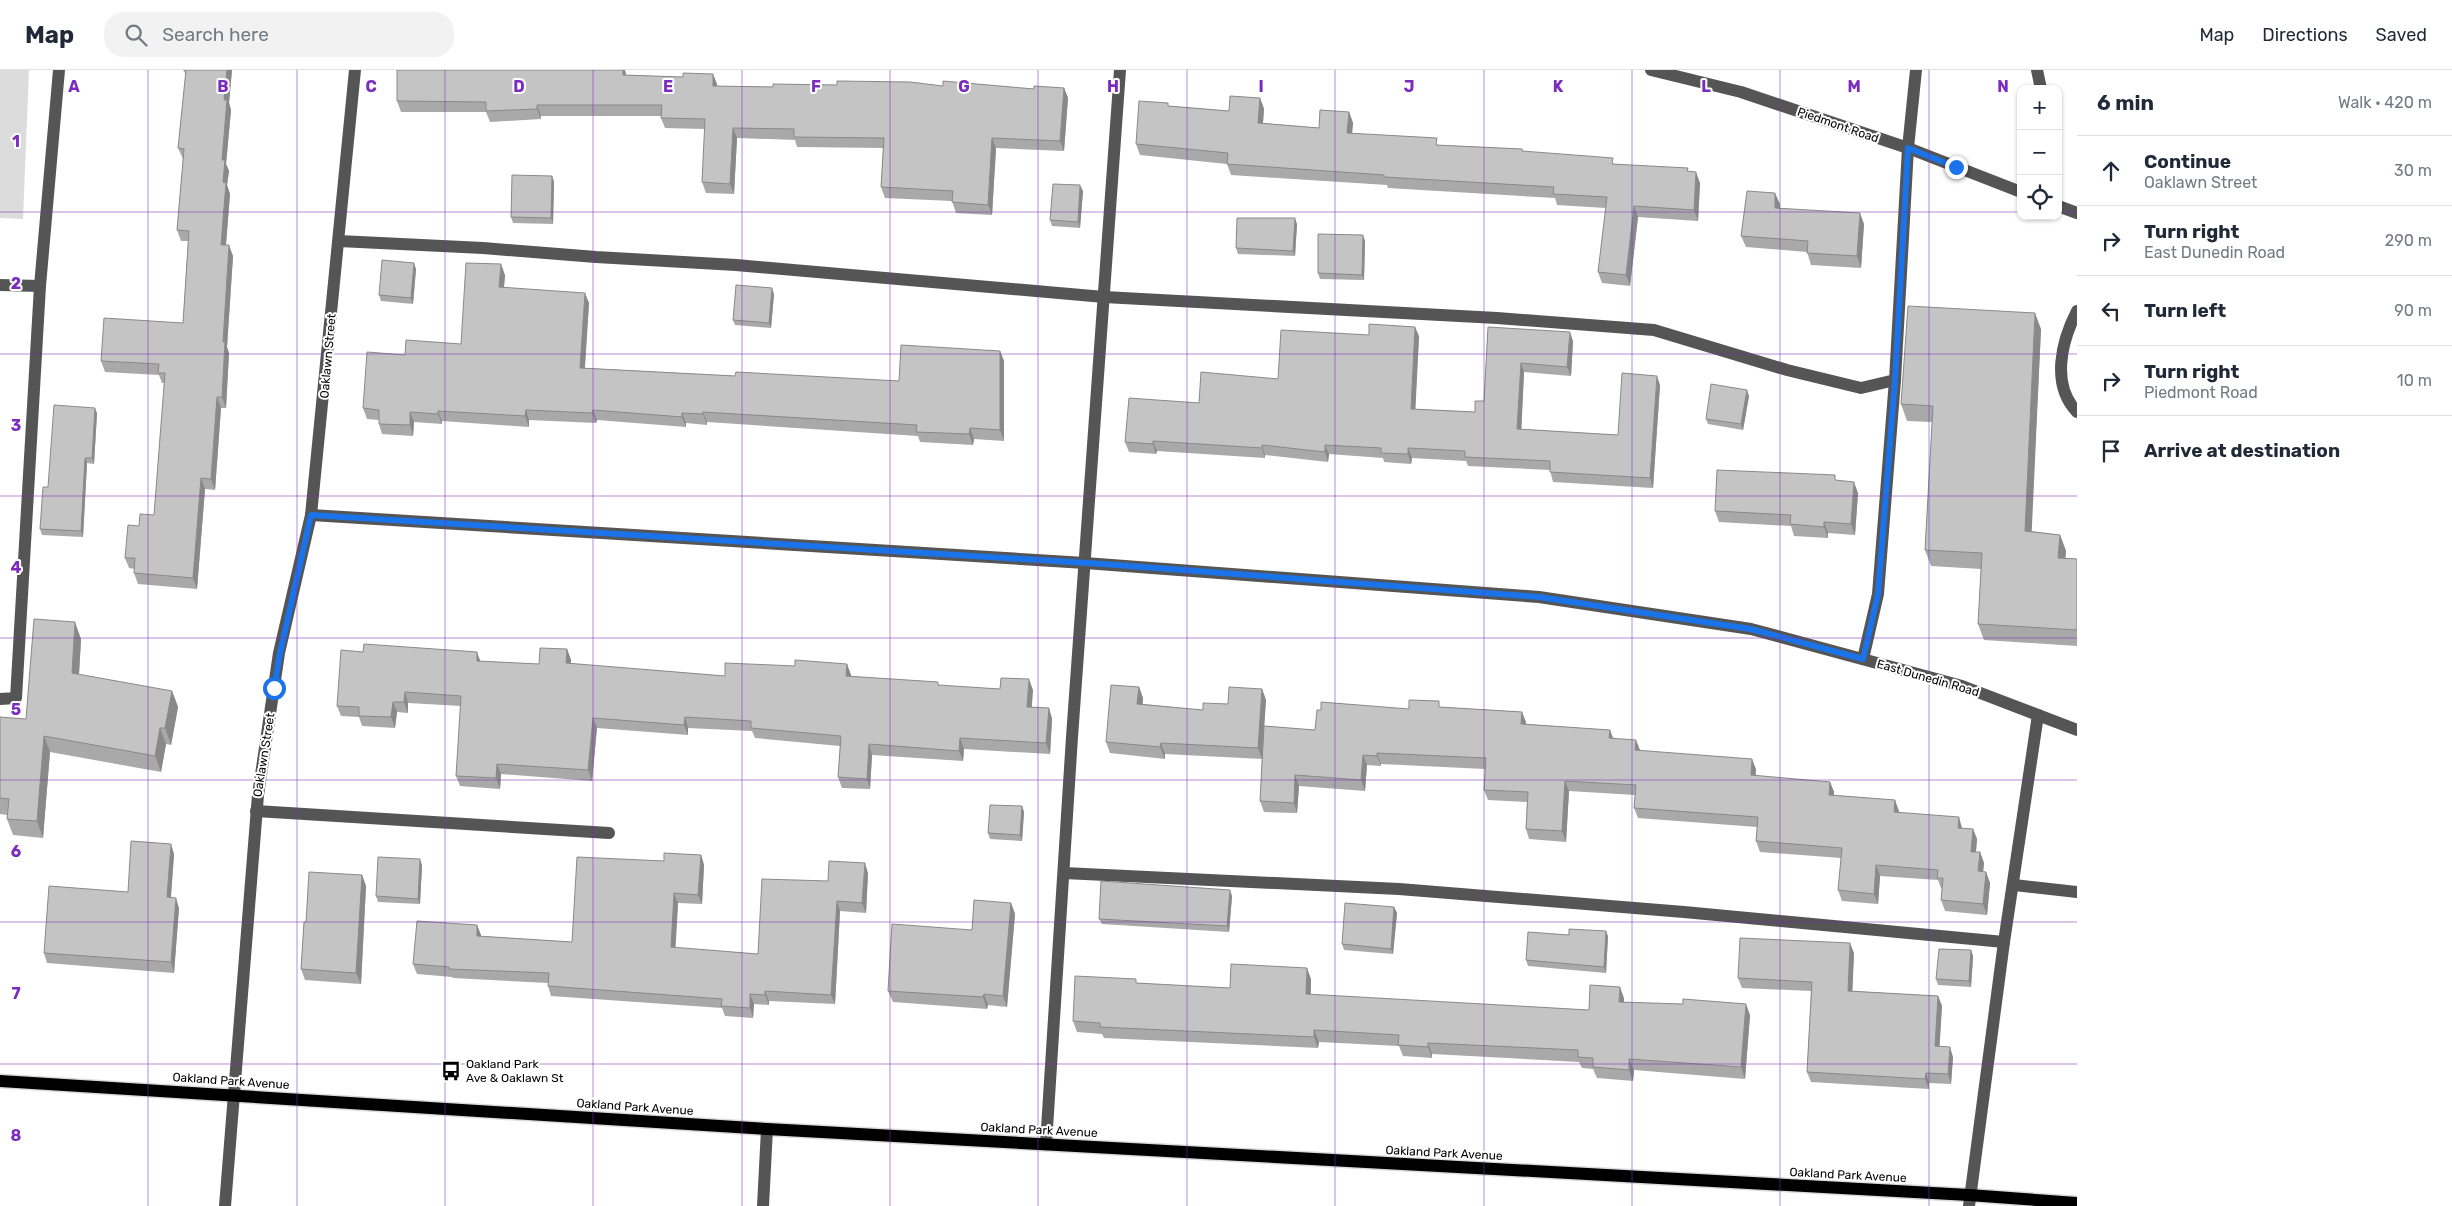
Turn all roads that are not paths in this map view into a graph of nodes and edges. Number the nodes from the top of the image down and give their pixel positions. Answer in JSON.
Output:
{"nodes":[{"id":1,"x":59,"y":70,"type":"edge"},
{"id":2,"x":355,"y":70,"type":"edge"},
{"id":3,"x":1120,"y":70,"type":"edge"},
{"id":4,"x":1650,"y":70,"type":"edge"},
{"id":5,"x":1916,"y":70,"type":"edge"},
{"id":6,"x":2037,"y":70,"type":"edge"},
{"id":7,"x":2040,"y":85,"type":"edge"},
{"id":8,"x":1908,"y":148,"type":"junction"},
{"id":9,"x":2017,"y":190,"type":"edge"},
{"id":10,"x":2062,"y":207,"type":"edge"},
{"id":11,"x":2077,"y":213,"type":"edge"},
{"id":12,"x":339,"y":241,"type":"junction"},
{"id":13,"x":0,"y":285,"type":"edge"},
{"id":14,"x":40,"y":286,"type":"junction"},
{"id":15,"x":1104,"y":296,"type":"junction"},
{"id":16,"x":2077,"y":311,"type":"edge"},
{"id":17,"x":1895,"y":380,"type":"junction"},
{"id":18,"x":2077,"y":412,"type":"edge"},
{"id":19,"x":311,"y":515,"type":"junction"},
{"id":20,"x":1085,"y":563,"type":"junction"},
{"id":21,"x":1863,"y":659,"type":"junction"},
{"id":22,"x":0,"y":699,"type":"edge"},
{"id":23,"x":2038,"y":715,"type":"junction"},
{"id":24,"x":2077,"y":730,"type":"edge"},
{"id":25,"x":256,"y":811,"type":"junction"},
{"id":26,"x":609,"y":833,"type":"dead end"},
{"id":27,"x":1064,"y":872,"type":"junction"},
{"id":28,"x":2014,"y":885,"type":"junction"},
{"id":29,"x":2077,"y":892,"type":"edge"},
{"id":30,"x":2004,"y":942,"type":"junction"},
{"id":31,"x":0,"y":1081,"type":"edge"},
{"id":32,"x":233,"y":1095,"type":"junction"},
{"id":33,"x":767,"y":1129,"type":"junction"},
{"id":34,"x":1046,"y":1144,"type":"junction"},
{"id":35,"x":1969,"y":1200,"type":"edge"},
{"id":36,"x":2077,"y":1203,"type":"edge"},
{"id":37,"x":225,"y":1206,"type":"edge"},
{"id":38,"x":763,"y":1206,"type":"edge"}],
"edges":[{"from":1,"to":14,"type":"street"},
{"from":2,"to":12,"type":"street","name":"Oaklawn Street"},
{"from":3,"to":15,"type":"street"},
{"from":4,"to":8,"type":"street","name":"Piedmont Road"},
{"from":5,"to":8,"type":"street"},
{"from":6,"to":7,"type":"street"},
{"from":8,"to":9,"type":"street","name":"Piedmont Road"},
{"from":8,"to":17,"type":"street"},
{"from":10,"to":11,"type":"street"},
{"from":12,"to":15,"type":"street"},
{"from":12,"to":19,"type":"street","name":"Oaklawn Street"},
{"from":13,"to":14,"type":"street"},
{"from":14,"to":22,"type":"street"},
{"from":15,"to":17,"type":"street"},
{"from":15,"to":20,"type":"street"},
{"from":16,"to":18,"type":"street"},
{"from":17,"to":21,"type":"street"},
{"from":19,"to":20,"type":"street","name":"East Dunedin Road"},
{"from":19,"to":25,"type":"street","name":"Oaklawn Street"},
{"from":20,"to":21,"type":"street","name":"East Dunedin Road"},
{"from":20,"to":27,"type":"street"},
{"from":21,"to":23,"type":"street","name":"East Dunedin Road"},
{"from":23,"to":24,"type":"street","name":"East Dunedin Road"},
{"from":23,"to":28,"type":"street"},
{"from":25,"to":26,"type":"street"},
{"from":25,"to":32,"type":"street","name":"Oaklawn Street"},
{"from":27,"to":30,"type":"street"},
{"from":27,"to":34,"type":"street"},
{"from":28,"to":29,"type":"street"},
{"from":28,"to":30,"type":"street"},
{"from":30,"to":35,"type":"street"},
{"from":31,"to":32,"type":"main road","name":"Oakland Park Avenue"},
{"from":32,"to":33,"type":"main road","name":"Oakland Park Avenue"},
{"from":32,"to":37,"type":"street","name":"Oaklawn Street"},
{"from":33,"to":34,"type":"main road","name":"Oakland Park Avenue"},
{"from":33,"to":38,"type":"street"},
{"from":34,"to":35,"type":"main road","name":"Oakland Park Avenue"},
{"from":35,"to":36,"type":"main road","name":"Oakland Park Avenue"}]}
